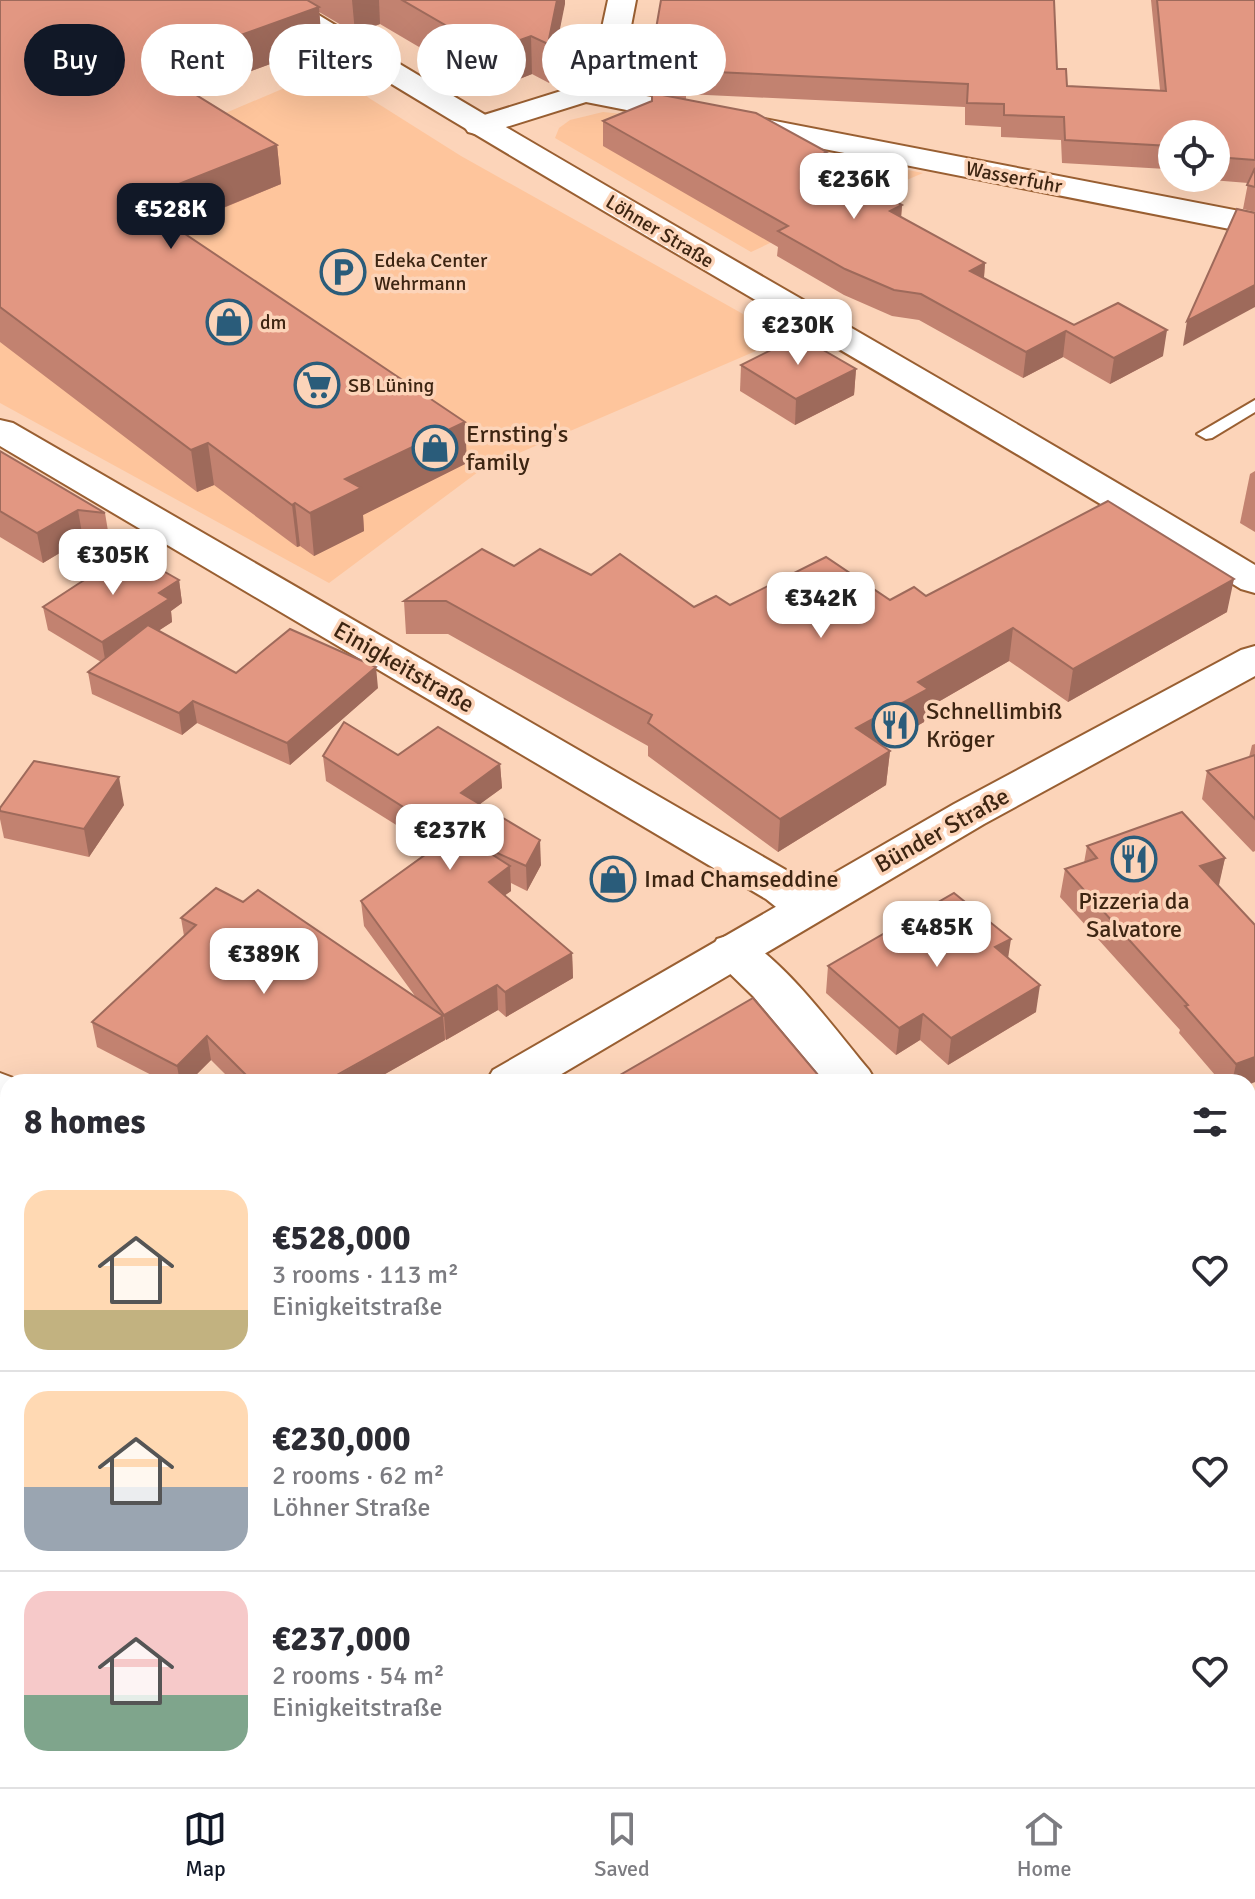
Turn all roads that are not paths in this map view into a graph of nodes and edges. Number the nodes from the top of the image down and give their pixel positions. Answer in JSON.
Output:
{"nodes":[{"id":1,"x":274,"y":0,"type":"edge"},
{"id":2,"x":622,"y":0,"type":"edge"},
{"id":3,"x":617,"y":24,"type":"edge"},
{"id":4,"x":575,"y":96,"type":"edge"},
{"id":5,"x":600,"y":96,"type":"edge"},
{"id":6,"x":479,"y":126,"type":"junction"},
{"id":7,"x":1255,"y":224,"type":"edge"},
{"id":8,"x":1255,"y":405,"type":"edge"},
{"id":9,"x":0,"y":431,"type":"edge"},
{"id":10,"x":1206,"y":434,"type":"dead end"},
{"id":11,"x":1255,"y":581,"type":"edge"},
{"id":12,"x":1255,"y":659,"type":"edge"},
{"id":13,"x":805,"y":907,"type":"junction"},
{"id":14,"x":733,"y":950,"type":"junction"},
{"id":15,"x":524,"y":1074,"type":"edge"},
{"id":16,"x":845,"y":1074,"type":"edge"}],
"edges":[{"from":1,"to":6,"type":"street","name":"Löhner Straße"},
{"from":2,"to":3,"type":"street"},
{"from":4,"to":6,"type":"street"},
{"from":5,"to":7,"type":"street","name":"Wasserfuhr"},
{"from":6,"to":11,"type":"street","name":"Löhner Straße"},
{"from":8,"to":10,"type":"lane"},
{"from":9,"to":13,"type":"street","name":"Einigkeitstraße"},
{"from":12,"to":13,"type":"street","name":"Bünder Straße"},
{"from":13,"to":14,"type":"street","name":"Bünder Straße"},
{"from":14,"to":15,"type":"street","name":"Bünder Straße"},
{"from":14,"to":16,"type":"street"}]}
